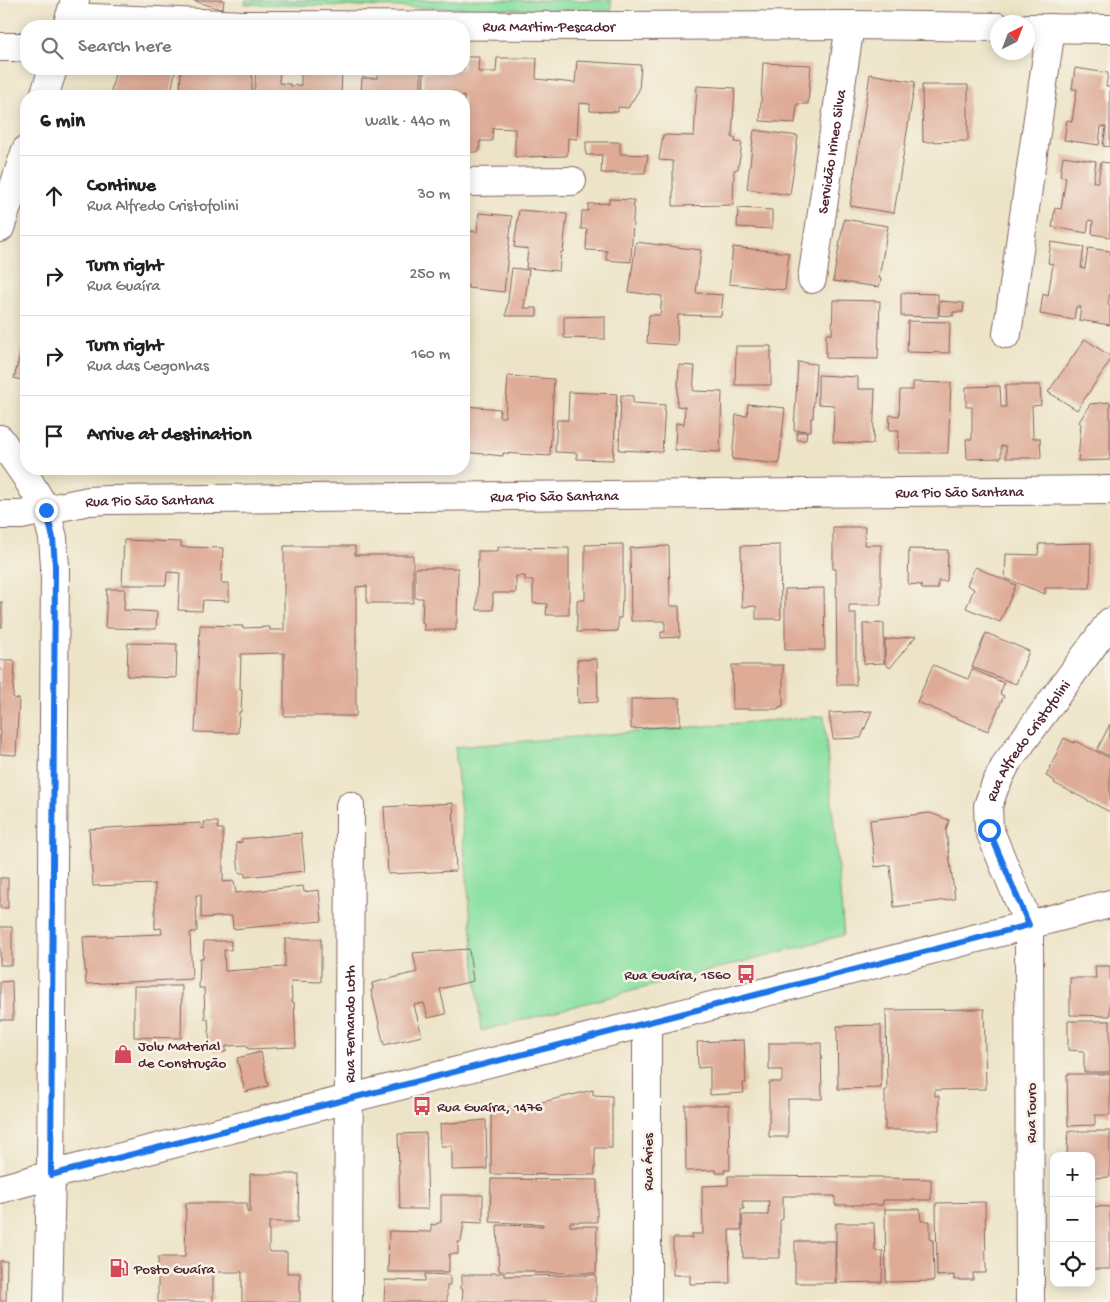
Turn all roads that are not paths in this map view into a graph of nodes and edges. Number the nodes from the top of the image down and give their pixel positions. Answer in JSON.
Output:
{"nodes":[{"id":1,"x":71,"y":14,"type":"edge"},
{"id":2,"x":165,"y":20,"type":"edge"},
{"id":3,"x":850,"y":25,"type":"junction"},
{"id":4,"x":470,"y":26,"type":"edge"},
{"id":5,"x":990,"y":27,"type":"edge"},
{"id":6,"x":1039,"y":28,"type":"edge"},
{"id":7,"x":1110,"y":29,"type":"edge"},
{"id":8,"x":0,"y":47,"type":"edge"},
{"id":9,"x":20,"y":47,"type":"edge"},
{"id":10,"x":51,"y":75,"type":"edge"},
{"id":11,"x":46,"y":90,"type":"edge"},
{"id":12,"x":572,"y":181,"type":"dead end"},
{"id":13,"x":470,"y":182,"type":"edge"},
{"id":14,"x":20,"y":186,"type":"edge"},
{"id":15,"x":0,"y":228,"type":"edge"},
{"id":16,"x":812,"y":280,"type":"dead end"},
{"id":17,"x":1008,"y":334,"type":"dead end"},
{"id":18,"x":2,"y":445,"type":"edge"},
{"id":19,"x":20,"y":468,"type":"edge"},
{"id":20,"x":25,"y":475,"type":"edge"},
{"id":21,"x":1110,"y":490,"type":"edge"},
{"id":22,"x":46,"y":510,"type":"junction"},
{"id":23,"x":0,"y":514,"type":"edge"},
{"id":24,"x":1110,"y":622,"type":"edge"},
{"id":25,"x":350,"y":806,"type":"dead end"},
{"id":26,"x":1110,"y":904,"type":"edge"},
{"id":27,"x":1029,"y":925,"type":"junction"},
{"id":28,"x":647,"y":1023,"type":"junction"},
{"id":29,"x":349,"y":1098,"type":"junction"},
{"id":30,"x":51,"y":1175,"type":"junction"},
{"id":31,"x":0,"y":1188,"type":"edge"},
{"id":32,"x":48,"y":1302,"type":"edge"},
{"id":33,"x":348,"y":1302,"type":"edge"},
{"id":34,"x":646,"y":1302,"type":"edge"},
{"id":35,"x":1030,"y":1302,"type":"edge"}],
"edges":[{"from":1,"to":2,"type":"street","name":"Rua Martim-Pescador"},
{"from":3,"to":4,"type":"street","name":"Rua Martim-Pescador"},
{"from":3,"to":5,"type":"street","name":"Rua Martim-Pescador"},
{"from":3,"to":16,"type":"street","name":"Servidão Irineo Silva"},
{"from":6,"to":7,"type":"street"},
{"from":6,"to":17,"type":"street"},
{"from":8,"to":9,"type":"street"},
{"from":10,"to":11,"type":"street"},
{"from":12,"to":13,"type":"street"},
{"from":14,"to":15,"type":"street"},
{"from":18,"to":19,"type":"street"},
{"from":20,"to":22,"type":"street"},
{"from":21,"to":22,"type":"street","name":"Rua Pio São Santana"},
{"from":22,"to":23,"type":"street","name":"Rua Pio São Santana"},
{"from":22,"to":30,"type":"street"},
{"from":24,"to":27,"type":"street","name":"Rua Alfredo Cristofolini"},
{"from":25,"to":29,"type":"street","name":"Rua Fernando Loth"},
{"from":26,"to":27,"type":"street"},
{"from":27,"to":28,"type":"street"},
{"from":27,"to":35,"type":"street","name":"Rua Touro"},
{"from":28,"to":29,"type":"street"},
{"from":28,"to":34,"type":"street","name":"Rua Áries"},
{"from":29,"to":30,"type":"street"},
{"from":29,"to":33,"type":"street","name":"Rua Fernando Loth"},
{"from":30,"to":31,"type":"street"},
{"from":30,"to":32,"type":"street"}]}
